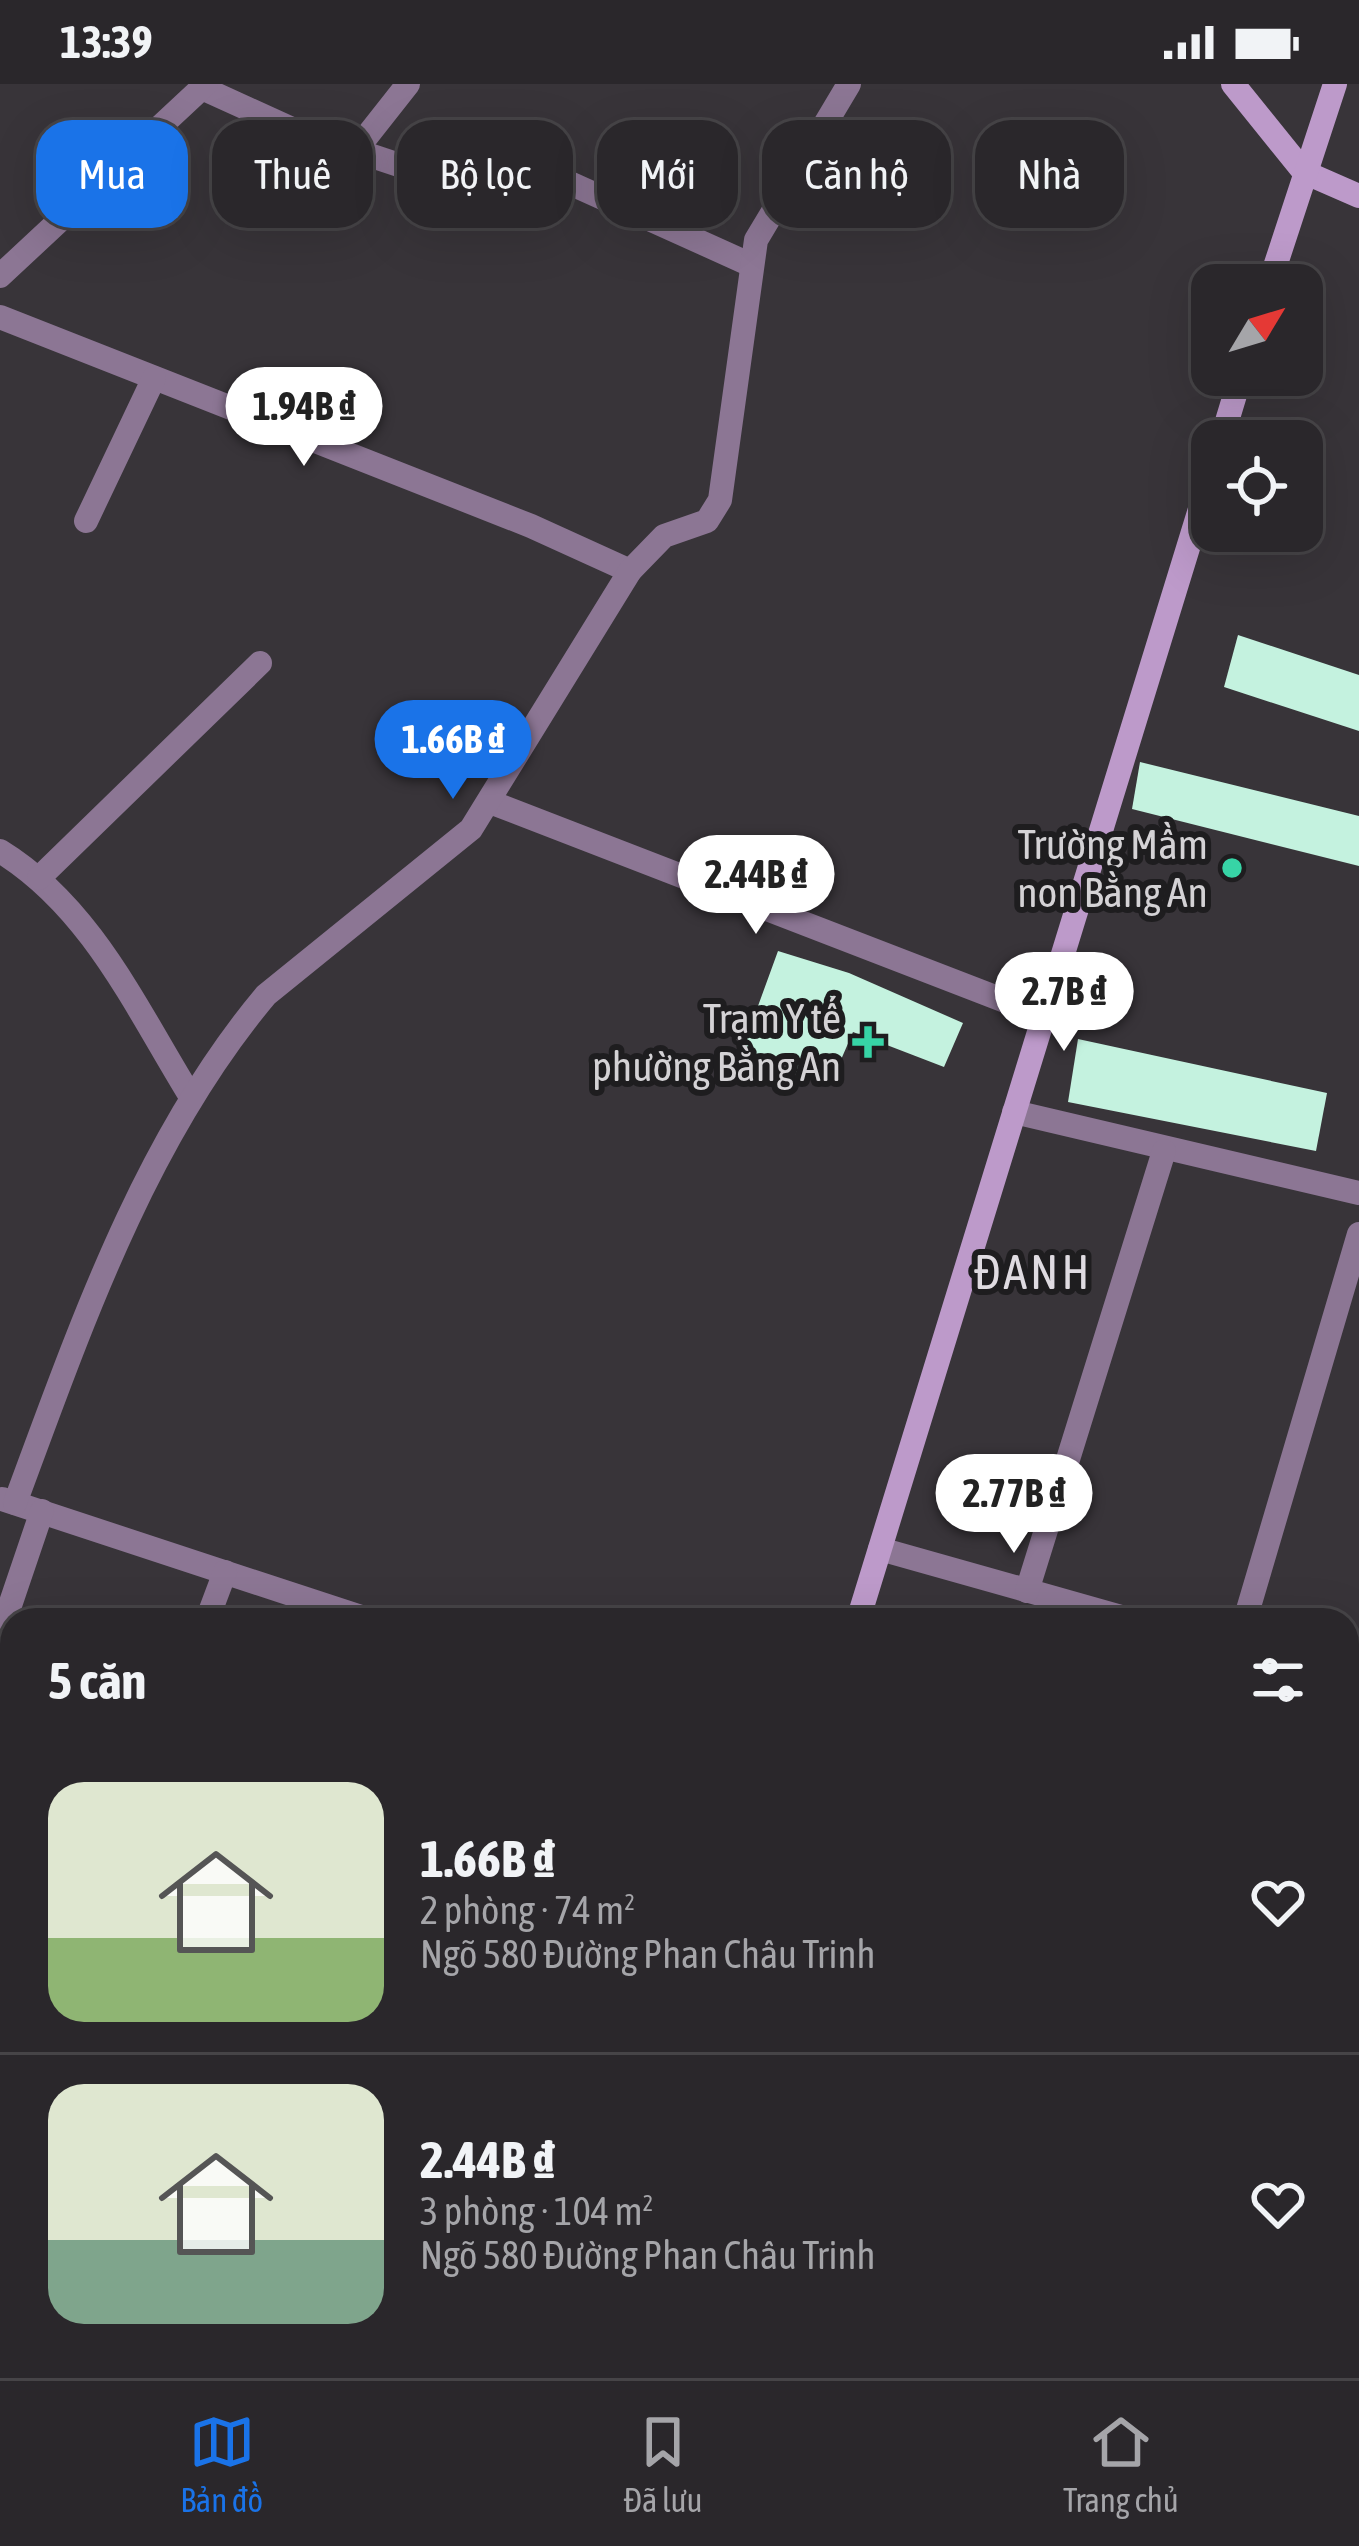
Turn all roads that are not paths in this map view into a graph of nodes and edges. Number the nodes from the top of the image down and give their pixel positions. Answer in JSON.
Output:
{"nodes":[{"id":1,"x":408,"y":84,"type":"edge"},
{"id":2,"x":849,"y":84,"type":"edge"},
{"id":3,"x":1233,"y":84,"type":"edge"},
{"id":4,"x":1335,"y":84,"type":"edge"},
{"id":5,"x":204,"y":86,"type":"edge"},
{"id":6,"x":285,"y":120,"type":"edge"},
{"id":7,"x":373,"y":128,"type":"edge"},
{"id":8,"x":373,"y":156,"type":"edge"},
{"id":9,"x":1304,"y":172,"type":"junction"},
{"id":10,"x":1359,"y":196,"type":"edge"},
{"id":11,"x":749,"y":264,"type":"junction"},
{"id":12,"x":1276,"y":264,"type":"edge"},
{"id":13,"x":0,"y":276,"type":"edge"},
{"id":14,"x":0,"y":317,"type":"edge"},
{"id":15,"x":154,"y":378,"type":"junction"},
{"id":16,"x":86,"y":521,"type":"dead end"},
{"id":17,"x":1191,"y":538,"type":"edge"},
{"id":18,"x":629,"y":571,"type":"junction"},
{"id":19,"x":260,"y":663,"type":"dead end"},
{"id":20,"x":490,"y":802,"type":"junction"},
{"id":21,"x":0,"y":850,"type":"edge"},
{"id":22,"x":39,"y":878,"type":"junction"},
{"id":23,"x":1044,"y":1016,"type":"junction"},
{"id":24,"x":191,"y":1096,"type":"junction"},
{"id":25,"x":1014,"y":1112,"type":"junction"},
{"id":26,"x":1164,"y":1151,"type":"junction"},
{"id":27,"x":1359,"y":1193,"type":"edge"},
{"id":28,"x":1359,"y":1234,"type":"edge"},
{"id":29,"x":8,"y":1500,"type":"edge"},
{"id":30,"x":42,"y":1511,"type":"junction"},
{"id":31,"x":880,"y":1550,"type":"junction"},
{"id":32,"x":225,"y":1572,"type":"junction"},
{"id":33,"x":1027,"y":1592,"type":"junction"},
{"id":34,"x":9,"y":1608,"type":"edge"},
{"id":35,"x":212,"y":1608,"type":"edge"},
{"id":36,"x":334,"y":1608,"type":"edge"},
{"id":37,"x":862,"y":1608,"type":"edge"},
{"id":38,"x":1087,"y":1608,"type":"edge"},
{"id":39,"x":1249,"y":1608,"type":"edge"}],
"edges":[{"from":1,"to":7,"type":"street"},
{"from":2,"to":11,"type":"street"},
{"from":3,"to":9,"type":"street"},
{"from":4,"to":9,"type":"street"},
{"from":5,"to":6,"type":"street"},
{"from":5,"to":13,"type":"street"},
{"from":8,"to":11,"type":"street"},
{"from":9,"to":10,"type":"street"},
{"from":9,"to":12,"type":"street"},
{"from":11,"to":18,"type":"street"},
{"from":14,"to":15,"type":"street"},
{"from":15,"to":16,"type":"street"},
{"from":15,"to":18,"type":"street"},
{"from":17,"to":23,"type":"street"},
{"from":18,"to":20,"type":"street"},
{"from":19,"to":22,"type":"street"},
{"from":20,"to":23,"type":"street"},
{"from":20,"to":24,"type":"street"},
{"from":21,"to":22,"type":"street"},
{"from":22,"to":24,"type":"street"},
{"from":23,"to":25,"type":"street"},
{"from":24,"to":29,"type":"street"},
{"from":25,"to":26,"type":"street"},
{"from":25,"to":31,"type":"street"},
{"from":26,"to":27,"type":"street"},
{"from":26,"to":33,"type":"street"},
{"from":28,"to":39,"type":"street"},
{"from":29,"to":30,"type":"street"},
{"from":30,"to":32,"type":"street"},
{"from":30,"to":34,"type":"street"},
{"from":31,"to":33,"type":"street"},
{"from":31,"to":37,"type":"street"},
{"from":32,"to":35,"type":"street"},
{"from":32,"to":36,"type":"street"},
{"from":33,"to":38,"type":"street"}]}
